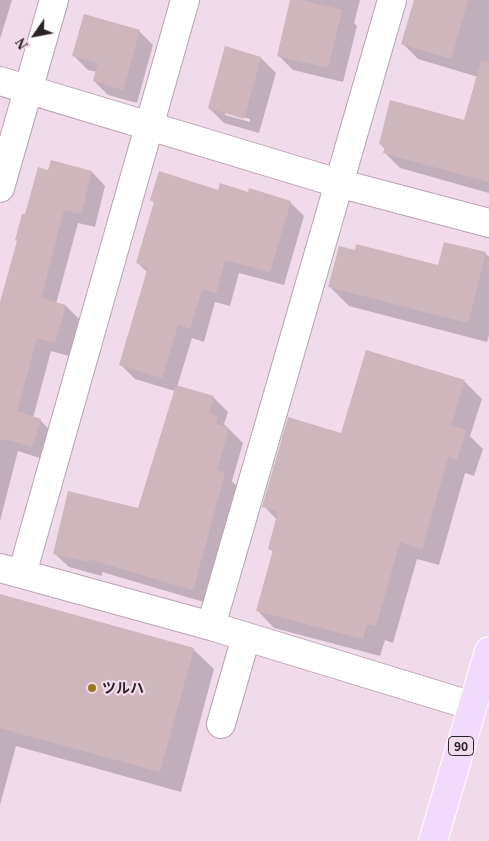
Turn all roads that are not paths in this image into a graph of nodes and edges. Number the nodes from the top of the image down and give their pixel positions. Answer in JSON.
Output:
{"nodes":[{"id":1,"x":54,"y":0,"type":"edge"},
{"id":2,"x":185,"y":0,"type":"edge"},
{"id":3,"x":392,"y":0,"type":"edge"},
{"id":4,"x":0,"y":81,"type":"edge"},
{"id":5,"x":29,"y":89,"type":"junction"},
{"id":6,"x":149,"y":126,"type":"junction"},
{"id":7,"x":338,"y":182,"type":"junction"},
{"id":8,"x":0,"y":188,"type":"edge"},
{"id":9,"x":489,"y":223,"type":"edge"},
{"id":10,"x":11,"y":571,"type":"edge"},
{"id":11,"x":211,"y":626,"type":"junction"},
{"id":12,"x":246,"y":637,"type":"junction"},
{"id":13,"x":489,"y":651,"type":"edge"},
{"id":14,"x":473,"y":706,"type":"junction"},
{"id":15,"x":221,"y":724,"type":"dead end"},
{"id":16,"x":433,"y":841,"type":"edge"}],
"edges":[{"from":1,"to":5,"type":"street"},
{"from":2,"to":6,"type":"street"},
{"from":3,"to":7,"type":"street"},
{"from":4,"to":5,"type":"street"},
{"from":5,"to":6,"type":"street"},
{"from":5,"to":8,"type":"street"},
{"from":6,"to":7,"type":"street"},
{"from":6,"to":10,"type":"street"},
{"from":7,"to":9,"type":"street"},
{"from":7,"to":11,"type":"street"},
{"from":10,"to":11,"type":"street"},
{"from":11,"to":12,"type":"street"},
{"from":12,"to":14,"type":"street"},
{"from":12,"to":15,"type":"street"},
{"from":13,"to":14,"type":"main road","number":"90"},
{"from":14,"to":16,"type":"main road","number":"90"}]}
